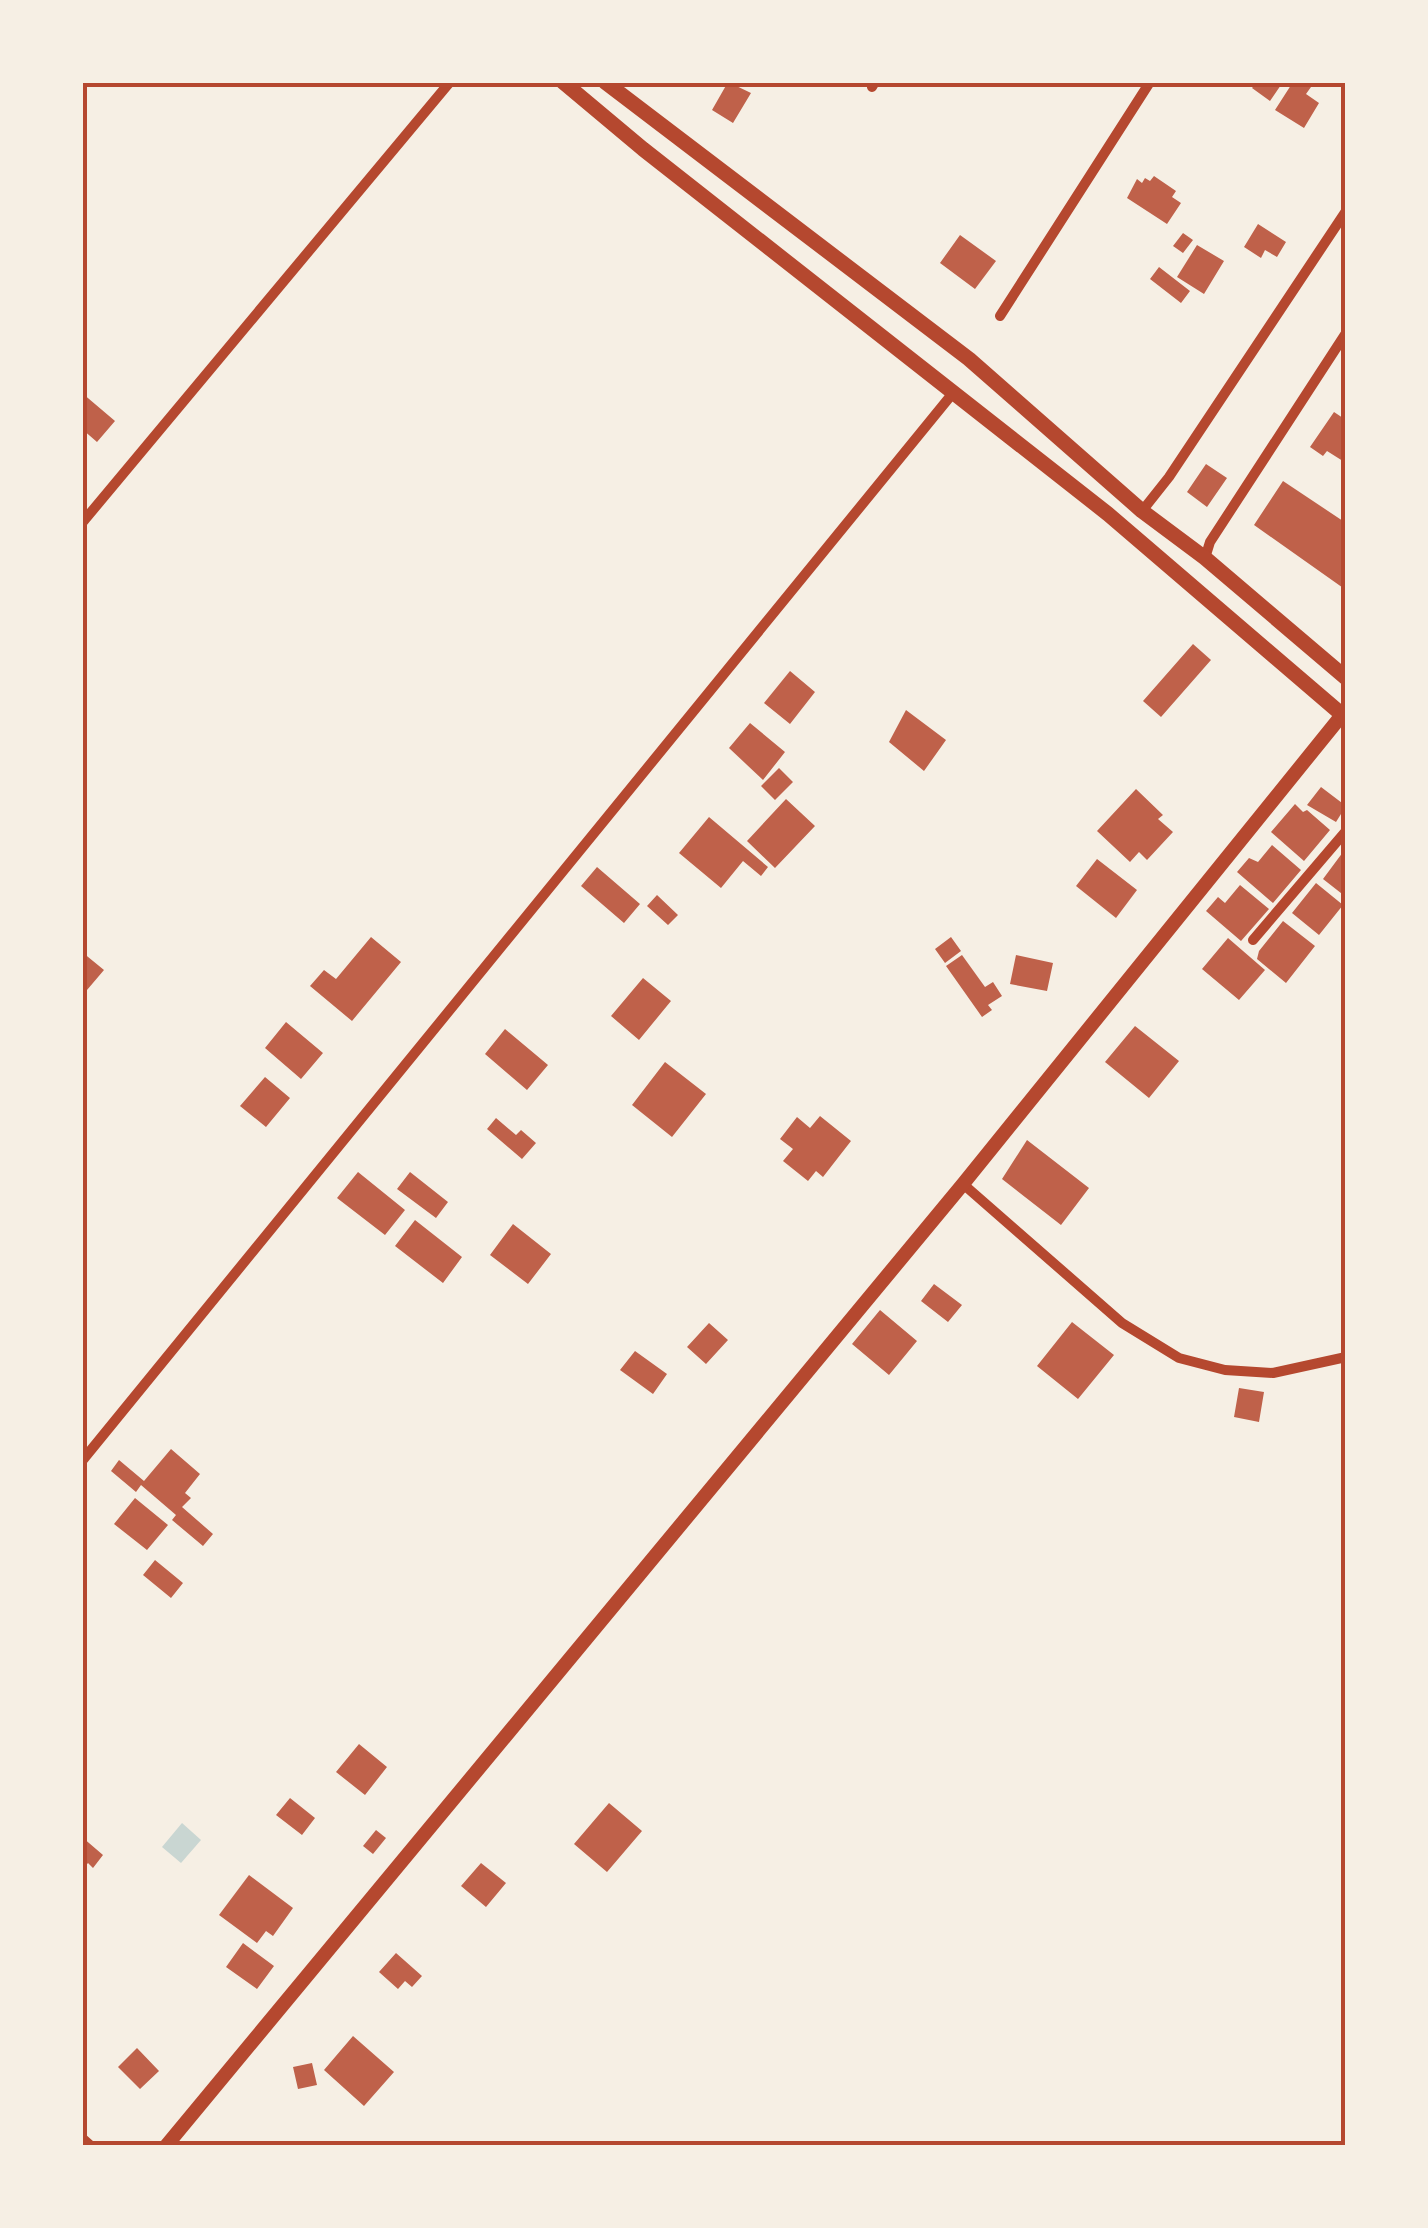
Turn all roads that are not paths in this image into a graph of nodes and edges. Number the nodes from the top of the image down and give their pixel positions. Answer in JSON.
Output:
{"nodes":[{"id":1,"x":450,"y":82,"type":"edge"},
{"id":2,"x":563,"y":82,"type":"edge"},
{"id":3,"x":606,"y":82,"type":"edge"},
{"id":4,"x":1150,"y":82,"type":"edge"},
{"id":5,"x":1346,"y":212,"type":"edge"},
{"id":6,"x":1000,"y":316,"type":"dead end"},
{"id":7,"x":1346,"y":333,"type":"edge"},
{"id":8,"x":954,"y":393,"type":"junction"},
{"id":9,"x":1142,"y":511,"type":"junction"},
{"id":10,"x":82,"y":523,"type":"edge"},
{"id":11,"x":1205,"y":558,"type":"junction"},
{"id":12,"x":1346,"y":678,"type":"edge"},
{"id":13,"x":1344,"y":717,"type":"edge"},
{"id":14,"x":1346,"y":832,"type":"edge"},
{"id":15,"x":1253,"y":940,"type":"dead end"},
{"id":16,"x":963,"y":1184,"type":"junction"},
{"id":17,"x":1346,"y":1357,"type":"edge"},
{"id":18,"x":82,"y":1461,"type":"edge"},
{"id":19,"x":82,"y":2138,"type":"edge"},
{"id":20,"x":91,"y":2146,"type":"edge"},
{"id":21,"x":166,"y":2146,"type":"edge"}],
"edges":[{"from":1,"to":10,"type":"street"},
{"from":2,"to":8,"type":"main road"},
{"from":3,"to":9,"type":"main road"},
{"from":4,"to":6,"type":"street"},
{"from":5,"to":9,"type":"street"},
{"from":7,"to":11,"type":"street"},
{"from":8,"to":13,"type":"main road"},
{"from":8,"to":18,"type":"street"},
{"from":9,"to":11,"type":"main road"},
{"from":11,"to":12,"type":"main road"},
{"from":13,"to":16,"type":"main road"},
{"from":14,"to":15,"type":"street"},
{"from":16,"to":17,"type":"street"},
{"from":16,"to":21,"type":"main road"},
{"from":19,"to":20,"type":"street"}]}
